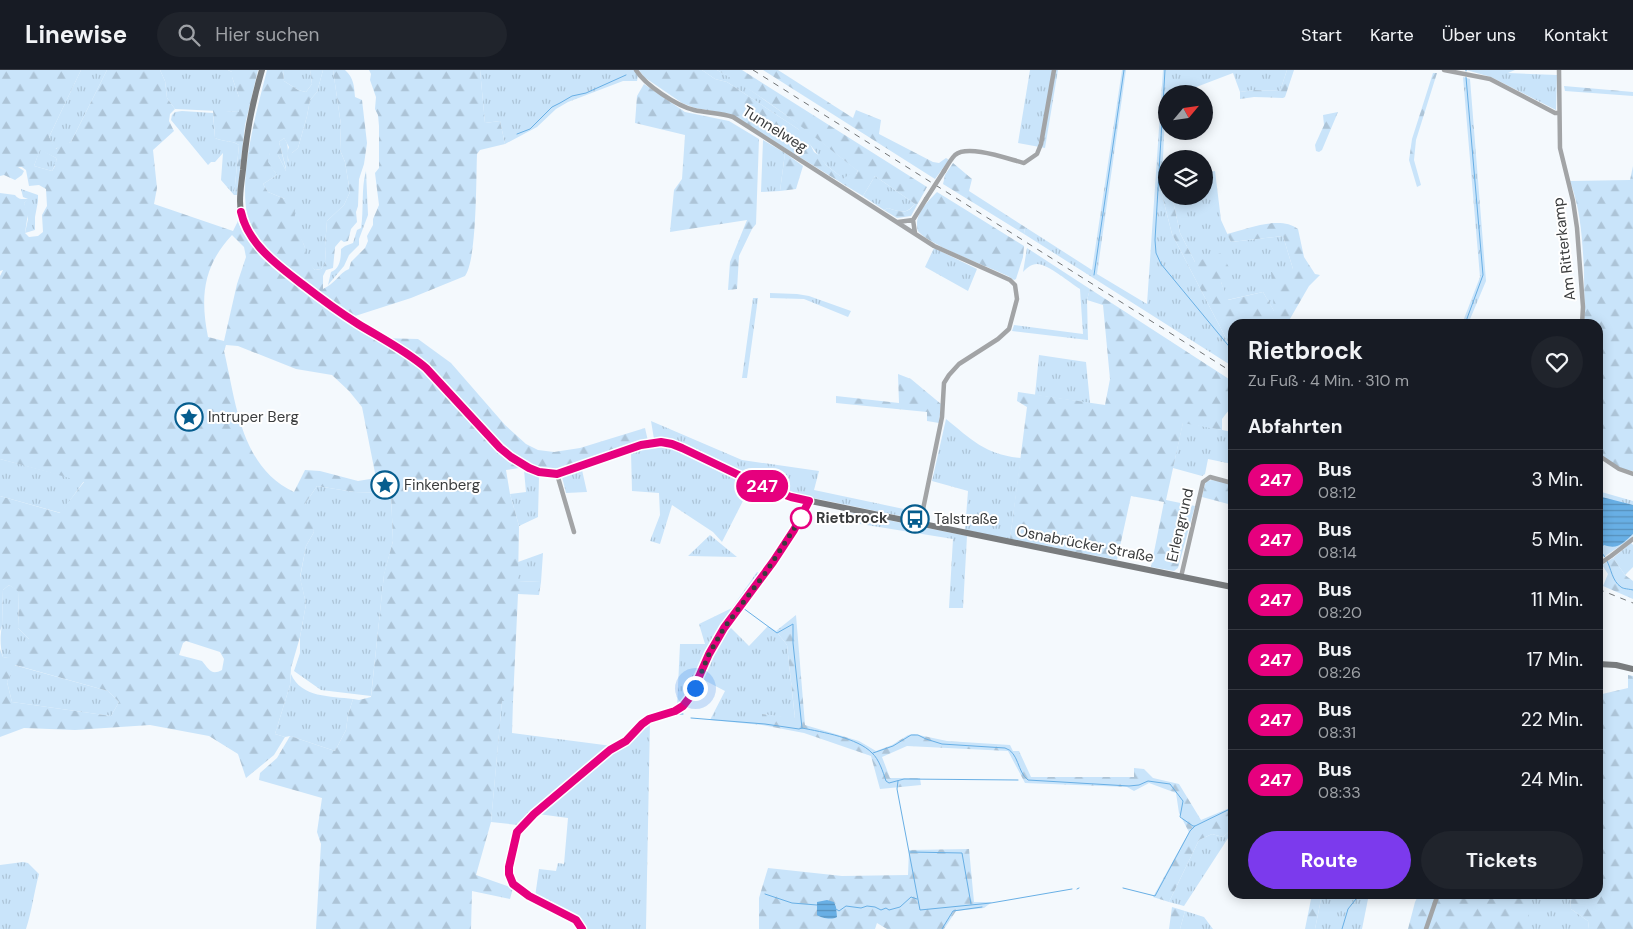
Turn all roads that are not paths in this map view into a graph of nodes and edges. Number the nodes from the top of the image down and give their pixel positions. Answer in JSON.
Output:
{"nodes":[{"id":1,"x":262,"y":70,"type":"edge"},
{"id":2,"x":636,"y":70,"type":"edge"},
{"id":3,"x":1054,"y":70,"type":"edge"},
{"id":4,"x":1444,"y":70,"type":"edge"},
{"id":5,"x":1559,"y":70,"type":"edge"},
{"id":6,"x":1559,"y":113,"type":"junction"},
{"id":7,"x":913,"y":220,"type":"junction"},
{"id":8,"x":898,"y":222,"type":"junction"},
{"id":9,"x":915,"y":233,"type":"junction"},
{"id":10,"x":1582,"y":319,"type":"edge"},
{"id":11,"x":1603,"y":458,"type":"edge"},
{"id":12,"x":557,"y":474,"type":"junction"},
{"id":13,"x":1633,"y":474,"type":"edge"},
{"id":14,"x":1228,"y":482,"type":"edge"},
{"id":15,"x":809,"y":501,"type":"junction"},
{"id":16,"x":920,"y":524,"type":"junction"},
{"id":17,"x":574,"y":532,"type":"dead end"},
{"id":18,"x":1633,"y":539,"type":"edge"},
{"id":19,"x":1603,"y":562,"type":"edge"},
{"id":20,"x":1181,"y":577,"type":"junction"},
{"id":21,"x":1228,"y":586,"type":"edge"},
{"id":22,"x":1603,"y":664,"type":"edge"},
{"id":23,"x":1633,"y":669,"type":"edge"},
{"id":24,"x":1436,"y":899,"type":"edge"},
{"id":25,"x":582,"y":929,"type":"edge"},
{"id":26,"x":1426,"y":929,"type":"edge"}],
"edges":[{"from":1,"to":12,"type":"main road"},
{"from":2,"to":8,"type":"street","name":"Tunnelweg"},
{"from":3,"to":7,"type":"street","bridge":true},
{"from":4,"to":6,"type":"street"},
{"from":5,"to":6,"type":"street","name":"Am Ritterkamp"},
{"from":6,"to":10,"type":"street","name":"Am Ritterkamp"},
{"from":7,"to":8,"type":"street"},
{"from":7,"to":9,"type":"street"},
{"from":8,"to":9,"type":"street"},
{"from":9,"to":16,"type":"street"},
{"from":11,"to":13,"type":"street"},
{"from":12,"to":15,"type":"main road","name":"Osnabrücker Straße"},
{"from":12,"to":17,"type":"street"},
{"from":14,"to":20,"type":"street","name":"Erlengrund"},
{"from":15,"to":16,"type":"main road","name":"Osnabrücker Straße"},
{"from":15,"to":25,"type":"street"},
{"from":16,"to":20,"type":"main road","name":"Osnabrücker Straße"},
{"from":18,"to":19,"type":"street"},
{"from":20,"to":21,"type":"main road","name":"Osnabrücker Straße"},
{"from":22,"to":23,"type":"main road"},
{"from":24,"to":26,"type":"street"}]}
